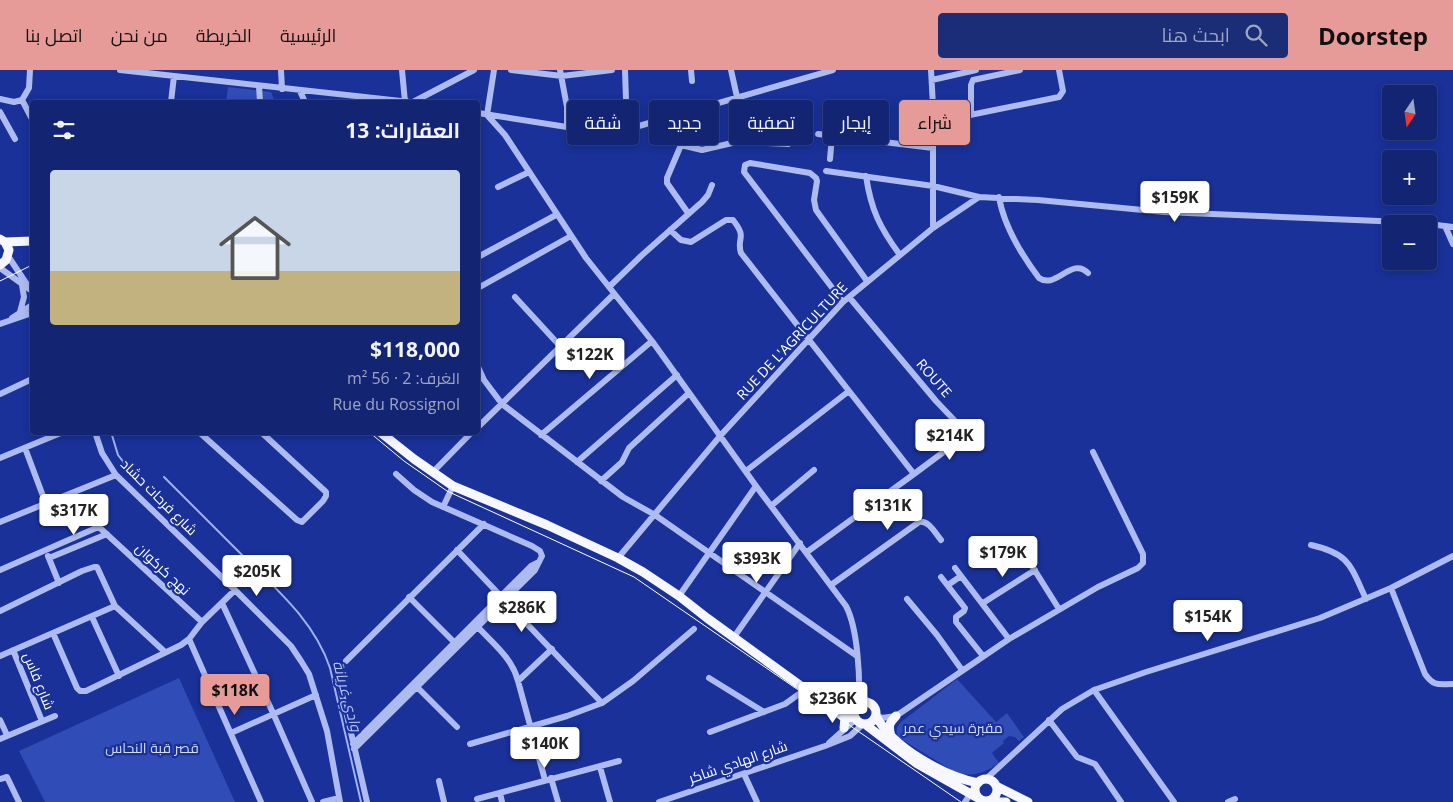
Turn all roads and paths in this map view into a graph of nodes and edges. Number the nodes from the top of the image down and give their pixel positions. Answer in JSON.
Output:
{"nodes":[{"id":1,"x":30,"y":70,"type":"edge"},
{"id":2,"x":120,"y":70,"type":"edge"},
{"id":3,"x":280,"y":70,"type":"edge"},
{"id":4,"x":402,"y":70,"type":"edge"},
{"id":5,"x":474,"y":70,"type":"edge"},
{"id":6,"x":494,"y":70,"type":"edge"},
{"id":7,"x":511,"y":70,"type":"edge"},
{"id":8,"x":612,"y":70,"type":"edge"},
{"id":9,"x":625,"y":70,"type":"edge"},
{"id":10,"x":691,"y":70,"type":"edge"},
{"id":11,"x":731,"y":70,"type":"edge"},
{"id":12,"x":833,"y":70,"type":"edge"},
{"id":13,"x":931,"y":70,"type":"edge"},
{"id":14,"x":1020,"y":70,"type":"edge"},
{"id":15,"x":1059,"y":70,"type":"edge"},
{"id":16,"x":972,"y":71,"type":"edge"},
{"id":17,"x":561,"y":73,"type":"edge"},
{"id":18,"x":174,"y":76,"type":"junction"},
{"id":19,"x":932,"y":80,"type":"junction"},
{"id":20,"x":692,"y":81,"type":"dead end"},
{"id":21,"x":971,"y":81,"type":"junction"},
{"id":22,"x":259,"y":86,"type":"junction"},
{"id":23,"x":282,"y":89,"type":"junction"},
{"id":24,"x":300,"y":91,"type":"junction"},
{"id":25,"x":329,"y":94,"type":"junction"},
{"id":26,"x":737,"y":97,"type":"junction"},
{"id":27,"x":0,"y":99,"type":"edge"},
{"id":28,"x":22,"y":100,"type":"junction"},
{"id":29,"x":171,"y":100,"type":"edge"},
{"id":30,"x":260,"y":100,"type":"edge"},
{"id":31,"x":304,"y":100,"type":"edge"},
{"id":32,"x":333,"y":100,"type":"edge"},
{"id":33,"x":382,"y":100,"type":"edge"},
{"id":34,"x":405,"y":100,"type":"edge"},
{"id":35,"x":416,"y":100,"type":"edge"},
{"id":36,"x":626,"y":100,"type":"edge"},
{"id":37,"x":932,"y":100,"type":"edge"},
{"id":38,"x":719,"y":103,"type":"edge"},
{"id":39,"x":567,"y":107,"type":"edge"},
{"id":40,"x":0,"y":112,"type":"edge"},
{"id":41,"x":480,"y":113,"type":"edge"},
{"id":42,"x":487,"y":114,"type":"junction"},
{"id":43,"x":30,"y":115,"type":"edge"},
{"id":44,"x":970,"y":115,"type":"joint"},
{"id":45,"x":567,"y":127,"type":"edge"},
{"id":46,"x":818,"y":134,"type":"dead end"},
{"id":47,"x":823,"y":135,"type":"edge"},
{"id":48,"x":14,"y":139,"type":"dead end"},
{"id":49,"x":889,"y":143,"type":"edge"},
{"id":50,"x":729,"y":144,"type":"edge"},
{"id":51,"x":681,"y":145,"type":"edge"},
{"id":52,"x":684,"y":145,"type":"edge"},
{"id":53,"x":831,"y":145,"type":"edge"},
{"id":54,"x":933,"y":148,"type":"joint"},
{"id":55,"x":830,"y":159,"type":"dead end"},
{"id":56,"x":826,"y":171,"type":"dead end"},
{"id":57,"x":529,"y":172,"type":"junction"},
{"id":58,"x":866,"y":176,"type":"junction"},
{"id":59,"x":712,"y":185,"type":"dead end"},
{"id":60,"x":933,"y":186,"type":"junction"},
{"id":61,"x":498,"y":187,"type":"dead end"},
{"id":62,"x":979,"y":197,"type":"junction"},
{"id":63,"x":999,"y":197,"type":"junction"},
{"id":64,"x":688,"y":213,"type":"junction"},
{"id":65,"x":556,"y":215,"type":"junction"},
{"id":66,"x":1382,"y":222,"type":"edge"},
{"id":67,"x":1437,"y":225,"type":"edge"},
{"id":68,"x":1445,"y":226,"type":"junction"},
{"id":69,"x":1453,"y":227,"type":"edge"},
{"id":70,"x":933,"y":228,"type":"junction"},
{"id":71,"x":670,"y":230,"type":"junction"},
{"id":72,"x":571,"y":236,"type":"junction"},
{"id":73,"x":3,"y":241,"type":"edge"},
{"id":74,"x":30,"y":242,"type":"edge"},
{"id":75,"x":1453,"y":244,"type":"edge"},
{"id":76,"x":9,"y":255,"type":"junction"},
{"id":77,"x":900,"y":255,"type":"junction"},
{"id":78,"x":480,"y":256,"type":"edge"},
{"id":79,"x":0,"y":267,"type":"edge"},
{"id":80,"x":1088,"y":273,"type":"dead end"},
{"id":81,"x":867,"y":281,"type":"junction"},
{"id":82,"x":480,"y":287,"type":"edge"},
{"id":83,"x":609,"y":287,"type":"junction"},
{"id":84,"x":28,"y":288,"type":"edge"},
{"id":85,"x":614,"y":294,"type":"junction"},
{"id":86,"x":515,"y":297,"type":"dead end"},
{"id":87,"x":849,"y":297,"type":"junction"},
{"id":88,"x":843,"y":302,"type":"junction"},
{"id":89,"x":30,"y":306,"type":"edge"},
{"id":90,"x":20,"y":312,"type":"junction"},
{"id":91,"x":30,"y":314,"type":"edge"},
{"id":92,"x":8,"y":320,"type":"junction"},
{"id":93,"x":0,"y":324,"type":"edge"},
{"id":94,"x":807,"y":340,"type":"junction"},
{"id":95,"x":652,"y":341,"type":"junction"},
{"id":96,"x":560,"y":346,"type":"junction"},
{"id":97,"x":480,"y":371,"type":"edge"},
{"id":98,"x":677,"y":375,"type":"junction"},
{"id":99,"x":30,"y":379,"type":"edge"},
{"id":100,"x":849,"y":391,"type":"junction"},
{"id":101,"x":689,"y":393,"type":"junction"},
{"id":102,"x":0,"y":394,"type":"edge"},
{"id":103,"x":502,"y":404,"type":"junction"},
{"id":104,"x":480,"y":425,"type":"edge"},
{"id":105,"x":56,"y":435,"type":"edge"},
{"id":106,"x":95,"y":435,"type":"edge"},
{"id":107,"x":202,"y":435,"type":"edge"},
{"id":108,"x":264,"y":435,"type":"edge"},
{"id":109,"x":384,"y":435,"type":"edge"},
{"id":110,"x":469,"y":435,"type":"edge"},
{"id":111,"x":541,"y":435,"type":"junction"},
{"id":112,"x":721,"y":435,"type":"junction"},
{"id":113,"x":25,"y":448,"type":"junction"},
{"id":114,"x":1093,"y":452,"type":"dead end"},
{"id":115,"x":0,"y":458,"type":"edge"},
{"id":116,"x":576,"y":462,"type":"junction"},
{"id":117,"x":814,"y":470,"type":"dead end"},
{"id":118,"x":746,"y":471,"type":"junction"},
{"id":119,"x":432,"y":473,"type":"junction"},
{"id":120,"x":396,"y":474,"type":"dead end"},
{"id":121,"x":914,"y":474,"type":"junction"},
{"id":122,"x":116,"y":475,"type":"junction"},
{"id":123,"x":601,"y":481,"type":"junction"},
{"id":124,"x":453,"y":486,"type":"junction"},
{"id":125,"x":756,"y":486,"type":"junction"},
{"id":126,"x":46,"y":504,"type":"junction"},
{"id":127,"x":771,"y":506,"type":"junction"},
{"id":128,"x":443,"y":507,"type":"junction"},
{"id":129,"x":655,"y":515,"type":"junction"},
{"id":130,"x":0,"y":522,"type":"edge"},
{"id":131,"x":484,"y":524,"type":"junction"},
{"id":132,"x":107,"y":534,"type":"junction"},
{"id":133,"x":941,"y":540,"type":"dead end"},
{"id":134,"x":800,"y":543,"type":"junction"},
{"id":135,"x":1311,"y":545,"type":"dead end"},
{"id":136,"x":45,"y":550,"type":"junction"},
{"id":137,"x":458,"y":550,"type":"junction"},
{"id":138,"x":1022,"y":550,"type":"dead end"},
{"id":139,"x":807,"y":552,"type":"junction"},
{"id":140,"x":709,"y":553,"type":"junction"},
{"id":141,"x":1453,"y":556,"type":"edge"},
{"id":142,"x":49,"y":558,"type":"junction"},
{"id":143,"x":618,"y":558,"type":"junction"},
{"id":144,"x":955,"y":568,"type":"dead end"},
{"id":145,"x":0,"y":570,"type":"edge"},
{"id":146,"x":1034,"y":570,"type":"junction"},
{"id":147,"x":961,"y":576,"type":"junction"},
{"id":148,"x":942,"y":577,"type":"dead end"},
{"id":149,"x":59,"y":583,"type":"junction"},
{"id":150,"x":831,"y":585,"type":"junction"},
{"id":151,"x":948,"y":585,"type":"junction"},
{"id":152,"x":1391,"y":588,"type":"junction"},
{"id":153,"x":235,"y":590,"type":"junction"},
{"id":154,"x":765,"y":592,"type":"junction"},
{"id":155,"x":679,"y":596,"type":"junction"},
{"id":156,"x":409,"y":597,"type":"junction"},
{"id":157,"x":503,"y":598,"type":"junction"},
{"id":158,"x":907,"y":599,"type":"dead end"},
{"id":159,"x":1366,"y":599,"type":"junction"},
{"id":160,"x":222,"y":603,"type":"junction"},
{"id":161,"x":983,"y":603,"type":"junction"},
{"id":162,"x":115,"y":606,"type":"junction"},
{"id":163,"x":1059,"y":609,"type":"junction"},
{"id":164,"x":0,"y":611,"type":"edge"},
{"id":165,"x":92,"y":617,"type":"junction"},
{"id":166,"x":202,"y":622,"type":"junction"},
{"id":167,"x":476,"y":625,"type":"junction"},
{"id":168,"x":694,"y":629,"type":"dead end"},
{"id":169,"x":53,"y":633,"type":"junction"},
{"id":170,"x":734,"y":637,"type":"junction"},
{"id":171,"x":1010,"y":639,"type":"junction"},
{"id":172,"x":188,"y":640,"type":"junction"},
{"id":173,"x":456,"y":645,"type":"junction"},
{"id":174,"x":552,"y":649,"type":"junction"},
{"id":175,"x":13,"y":650,"type":"junction"},
{"id":176,"x":165,"y":652,"type":"junction"},
{"id":177,"x":0,"y":656,"type":"edge"},
{"id":178,"x":857,"y":656,"type":"junction"},
{"id":179,"x":983,"y":656,"type":"junction"},
{"id":180,"x":346,"y":661,"type":"dead end"},
{"id":181,"x":962,"y":670,"type":"junction"},
{"id":182,"x":119,"y":676,"type":"junction"},
{"id":183,"x":709,"y":678,"type":"dead end"},
{"id":184,"x":339,"y":681,"type":"dead end"},
{"id":185,"x":518,"y":681,"type":"junction"},
{"id":186,"x":1453,"y":684,"type":"edge"},
{"id":187,"x":417,"y":687,"type":"junction"},
{"id":188,"x":806,"y":689,"type":"junction"},
{"id":189,"x":1094,"y":690,"type":"junction"},
{"id":190,"x":316,"y":695,"type":"junction"},
{"id":191,"x":602,"y":703,"type":"junction"},
{"id":192,"x":861,"y":704,"type":"junction"},
{"id":193,"x":832,"y":709,"type":"junction"},
{"id":194,"x":764,"y":712,"type":"junction"},
{"id":195,"x":273,"y":713,"type":"junction"},
{"id":196,"x":55,"y":716,"type":"dead end"},
{"id":197,"x":876,"y":716,"type":"junction"},
{"id":198,"x":896,"y":716,"type":"junction"},
{"id":199,"x":0,"y":720,"type":"edge"},
{"id":200,"x":1049,"y":720,"type":"junction"},
{"id":201,"x":42,"y":721,"type":"junction"},
{"id":202,"x":856,"y":721,"type":"junction"},
{"id":203,"x":531,"y":726,"type":"junction"},
{"id":204,"x":456,"y":727,"type":"dead end"},
{"id":205,"x":844,"y":728,"type":"joint"},
{"id":206,"x":710,"y":732,"type":"dead end"},
{"id":207,"x":231,"y":733,"type":"junction"},
{"id":208,"x":7,"y":735,"type":"junction"},
{"id":209,"x":891,"y":736,"type":"junction"},
{"id":210,"x":0,"y":739,"type":"edge"},
{"id":211,"x":470,"y":744,"type":"dead end"},
{"id":212,"x":825,"y":746,"type":"junction"},
{"id":213,"x":353,"y":747,"type":"junction"},
{"id":214,"x":620,"y":761,"type":"dead end"},
{"id":215,"x":600,"y":767,"type":"junction"},
{"id":216,"x":744,"y":774,"type":"junction"},
{"id":217,"x":0,"y":779,"type":"edge"},
{"id":218,"x":548,"y":779,"type":"junction"},
{"id":219,"x":439,"y":781,"type":"dead end"},
{"id":220,"x":983,"y":790,"type":"edge"},
{"id":221,"x":500,"y":793,"type":"junction"},
{"id":222,"x":477,"y":799,"type":"dead end"},
{"id":223,"x":1235,"y":799,"type":"dead end"},
{"id":224,"x":340,"y":800,"type":"edge"},
{"id":225,"x":1117,"y":800,"type":"edge"},
{"id":226,"x":663,"y":801,"type":"edge"},
{"id":227,"x":19,"y":802,"type":"edge"},
{"id":228,"x":260,"y":802,"type":"edge"},
{"id":229,"x":312,"y":802,"type":"edge"},
{"id":230,"x":323,"y":802,"type":"edge"},
{"id":231,"x":367,"y":802,"type":"edge"},
{"id":232,"x":444,"y":802,"type":"edge"},
{"id":233,"x":502,"y":802,"type":"edge"},
{"id":234,"x":558,"y":802,"type":"edge"},
{"id":235,"x":610,"y":802,"type":"edge"},
{"id":236,"x":757,"y":802,"type":"edge"},
{"id":237,"x":965,"y":802,"type":"edge"},
{"id":238,"x":1006,"y":802,"type":"edge"},
{"id":239,"x":1028,"y":802,"type":"edge"},
{"id":240,"x":1174,"y":802,"type":"edge"},
{"id":241,"x":1228,"y":802,"type":"edge"}],
"edges":[{"from":1,"to":28,"type":"street"},
{"from":2,"to":18,"type":"street"},
{"from":3,"to":23,"type":"street"},
{"from":4,"to":34,"type":"street"},
{"from":5,"to":35,"type":"street"},
{"from":6,"to":42,"type":"street"},
{"from":7,"to":17,"type":"street"},
{"from":8,"to":17,"type":"street"},
{"from":9,"to":36,"type":"street"},
{"from":10,"to":20,"type":"street"},
{"from":11,"to":26,"type":"street"},
{"from":12,"to":26,"type":"street"},
{"from":13,"to":19,"type":"street"},
{"from":14,"to":21,"type":"street"},
{"from":15,"to":44,"type":"street"},
{"from":16,"to":19,"type":"street"},
{"from":16,"to":21,"type":"street"},
{"from":17,"to":39,"type":"street"},
{"from":18,"to":22,"type":"street"},
{"from":18,"to":29,"type":"street"},
{"from":19,"to":37,"type":"street"},
{"from":21,"to":44,"type":"street"},
{"from":22,"to":23,"type":"street"},
{"from":22,"to":30,"type":"street"},
{"from":23,"to":24,"type":"street"},
{"from":24,"to":25,"type":"street"},
{"from":24,"to":31,"type":"street"},
{"from":25,"to":32,"type":"street"},
{"from":25,"to":33,"type":"street"},
{"from":26,"to":38,"type":"street"},
{"from":27,"to":28,"type":"street"},
{"from":28,"to":43,"type":"street"},
{"from":40,"to":48,"type":"street"},
{"from":41,"to":42,"type":"street"},
{"from":42,"to":45,"type":"street"},
{"from":42,"to":57,"type":"street"},
{"from":46,"to":47,"type":"street"},
{"from":49,"to":54,"type":"street"},
{"from":50,"to":52,"type":"street"},
{"from":51,"to":64,"type":"street"},
{"from":53,"to":55,"type":"street"},
{"from":54,"to":60,"type":"street"},
{"from":56,"to":58,"type":"street"},
{"from":57,"to":61,"type":"street"},
{"from":57,"to":65,"type":"street"},
{"from":58,"to":60,"type":"street"},
{"from":58,"to":77,"type":"street"},
{"from":59,"to":64,"type":"street"},
{"from":60,"to":62,"type":"street"},
{"from":60,"to":70,"type":"street"},
{"from":62,"to":63,"type":"street"},
{"from":62,"to":70,"type":"street","name":"RUE DE L'AGRICULTURE"},
{"from":63,"to":66,"type":"street"},
{"from":63,"to":80,"type":"street"},
{"from":64,"to":71,"type":"street"},
{"from":65,"to":72,"type":"street"},
{"from":65,"to":78,"type":"street"},
{"from":67,"to":68,"type":"street"},
{"from":68,"to":69,"type":"street"},
{"from":68,"to":75,"type":"street"},
{"from":70,"to":77,"type":"street","name":"RUE DE L'AGRICULTURE"},
{"from":71,"to":83,"type":"street"},
{"from":71,"to":94,"type":"street"},
{"from":72,"to":82,"type":"street"},
{"from":72,"to":83,"type":"street"},
{"from":73,"to":74,"type":"main road"},
{"from":73,"to":76,"type":"main road"},
{"from":74,"to":76,"type":"main road"},
{"from":76,"to":79,"type":"main road"},
{"from":76,"to":84,"type":"street"},
{"from":77,"to":81,"type":"street","name":"RUE DE L'AGRICULTURE"},
{"from":79,"to":84,"type":"street"},
{"from":81,"to":87,"type":"street","name":"RUE DE L'AGRICULTURE"},
{"from":81,"to":88,"type":"street"},
{"from":83,"to":85,"type":"street"},
{"from":84,"to":90,"type":"street"},
{"from":85,"to":95,"type":"street"},
{"from":85,"to":96,"type":"street"},
{"from":86,"to":96,"type":"street"},
{"from":87,"to":88,"type":"street","name":"RUE DE L'AGRICULTURE"},
{"from":87,"to":121,"type":"street","name":"ROUTE"},
{"from":88,"to":94,"type":"street","name":"RUE DE L'AGRICULTURE"},
{"from":89,"to":90,"type":"street"},
{"from":90,"to":92,"type":"street"},
{"from":91,"to":92,"type":"street"},
{"from":92,"to":93,"type":"street"},
{"from":94,"to":100,"type":"street"},
{"from":94,"to":112,"type":"street","name":"RUE DE L'AGRICULTURE"},
{"from":95,"to":98,"type":"street"},
{"from":95,"to":111,"type":"street"},
{"from":96,"to":103,"type":"street"},
{"from":97,"to":103,"type":"street"},
{"from":98,"to":101,"type":"street"},
{"from":98,"to":116,"type":"street"},
{"from":99,"to":102,"type":"street"},
{"from":100,"to":118,"type":"street"},
{"from":100,"to":121,"type":"street"},
{"from":101,"to":112,"type":"street"},
{"from":101,"to":123,"type":"street"},
{"from":103,"to":104,"type":"street"},
{"from":103,"to":111,"type":"street"},
{"from":105,"to":113,"type":"street"},
{"from":106,"to":122,"type":"street","name":"شارع فرحات حشاد"},
{"from":107,"to":108,"type":"street"},
{"from":109,"to":119,"type":"main road"},
{"from":110,"to":119,"type":"street"},
{"from":111,"to":116,"type":"street"},
{"from":112,"to":118,"type":"street"},
{"from":112,"to":129,"type":"street","name":"RUE DE L'AGRICULTURE"},
{"from":113,"to":115,"type":"street"},
{"from":113,"to":126,"type":"street"},
{"from":114,"to":163,"type":"street"},
{"from":116,"to":123,"type":"street"},
{"from":117,"to":127,"type":"street"},
{"from":118,"to":125,"type":"street"},
{"from":119,"to":124,"type":"main road"},
{"from":120,"to":128,"type":"street"},
{"from":121,"to":139,"type":"street","name":"ROUTE"},
{"from":122,"to":126,"type":"street"},
{"from":122,"to":153,"type":"street","name":"شارع فرحات حشاد"},
{"from":123,"to":129,"type":"street"},
{"from":124,"to":128,"type":"street"},
{"from":124,"to":143,"type":"main road"},
{"from":125,"to":127,"type":"street"},
{"from":125,"to":140,"type":"street"},
{"from":126,"to":130,"type":"street"},
{"from":127,"to":134,"type":"street"},
{"from":128,"to":131,"type":"street"},
{"from":129,"to":140,"type":"street"},
{"from":129,"to":143,"type":"street","name":"RUE DE L'AGRICULTURE"},
{"from":131,"to":137,"type":"street"},
{"from":131,"to":157,"type":"street"},
{"from":132,"to":136,"type":"street"},
{"from":132,"to":142,"type":"street"},
{"from":132,"to":166,"type":"street","name":"نهج كركوان"},
{"from":133,"to":150,"type":"street"},
{"from":134,"to":139,"type":"street"},
{"from":134,"to":154,"type":"street"},
{"from":135,"to":159,"type":"street"},
{"from":136,"to":142,"type":"street"},
{"from":136,"to":145,"type":"street"},
{"from":137,"to":156,"type":"street"},
{"from":137,"to":157,"type":"street"},
{"from":138,"to":146,"type":"street"},
{"from":139,"to":150,"type":"street"},
{"from":140,"to":154,"type":"street"},
{"from":140,"to":155,"type":"street"},
{"from":141,"to":152,"type":"street"},
{"from":142,"to":149,"type":"street"},
{"from":143,"to":155,"type":"main road"},
{"from":144,"to":147,"type":"street"},
{"from":146,"to":161,"type":"street"},
{"from":146,"to":163,"type":"street"},
{"from":147,"to":151,"type":"street"},
{"from":147,"to":161,"type":"street"},
{"from":148,"to":151,"type":"street"},
{"from":149,"to":162,"type":"street"},
{"from":149,"to":164,"type":"street"},
{"from":150,"to":178,"type":"street"},
{"from":151,"to":179,"type":"street"},
{"from":152,"to":159,"type":"street"},
{"from":152,"to":186,"type":"street"},
{"from":153,"to":160,"type":"street"},
{"from":153,"to":190,"type":"street","name":"شارع فرحات حشاد"},
{"from":154,"to":170,"type":"street"},
{"from":154,"to":178,"type":"street"},
{"from":155,"to":170,"type":"main road"},
{"from":156,"to":173,"type":"street"},
{"from":156,"to":180,"type":"street"},
{"from":157,"to":167,"type":"street"},
{"from":157,"to":174,"type":"street"},
{"from":158,"to":181,"type":"street"},
{"from":159,"to":189,"type":"street"},
{"from":160,"to":166,"type":"street"},
{"from":160,"to":195,"type":"street"},
{"from":161,"to":171,"type":"street"},
{"from":162,"to":165,"type":"street"},
{"from":162,"to":176,"type":"street"},
{"from":163,"to":171,"type":"street"},
{"from":165,"to":169,"type":"street"},
{"from":165,"to":182,"type":"street"},
{"from":166,"to":172,"type":"street"},
{"from":167,"to":173,"type":"street"},
{"from":167,"to":185,"type":"street"},
{"from":168,"to":191,"type":"street"},
{"from":169,"to":175,"type":"street"},
{"from":169,"to":182,"type":"street"},
{"from":170,"to":188,"type":"main road"},
{"from":171,"to":179,"type":"street"},
{"from":172,"to":176,"type":"street"},
{"from":172,"to":207,"type":"street"},
{"from":173,"to":187,"type":"street"},
{"from":173,"to":213,"type":"street"},
{"from":174,"to":185,"type":"street"},
{"from":174,"to":191,"type":"street"},
{"from":175,"to":177,"type":"street"},
{"from":175,"to":201,"type":"street","name":"شارع فاس"},
{"from":176,"to":182,"type":"street"},
{"from":178,"to":192,"type":"street"},
{"from":179,"to":181,"type":"street"},
{"from":181,"to":198,"type":"street"},
{"from":183,"to":194,"type":"street"},
{"from":184,"to":213,"type":"street"},
{"from":185,"to":203,"type":"street"},
{"from":187,"to":204,"type":"street"},
{"from":187,"to":213,"type":"street"},
{"from":188,"to":193,"type":"main road"},
{"from":188,"to":194,"type":"street"},
{"from":189,"to":200,"type":"street"},
{"from":189,"to":240,"type":"street"},
{"from":190,"to":195,"type":"street"},
{"from":190,"to":224,"type":"street","name":"شارع فرحات حشاد"},
{"from":191,"to":203,"type":"street"},
{"from":192,"to":193,"type":"main road"},
{"from":192,"to":197,"type":"main road"},
{"from":192,"to":202,"type":"main road"},
{"from":193,"to":202,"type":"main road"},
{"from":194,"to":206,"type":"street"},
{"from":195,"to":207,"type":"street"},
{"from":195,"to":229,"type":"street"},
{"from":196,"to":201,"type":"street"},
{"from":197,"to":198,"type":"street"},
{"from":197,"to":202,"type":"main road"},
{"from":197,"to":209,"type":"main road"},
{"from":198,"to":209,"type":"main road"},
{"from":199,"to":208,"type":"street"},
{"from":200,"to":220,"type":"street"},
{"from":200,"to":225,"type":"street"},
{"from":201,"to":208,"type":"street"},
{"from":202,"to":205,"type":"main road"},
{"from":202,"to":212,"type":"street","name":"شارع الهادي شاكر"},
{"from":202,"to":220,"type":"main road"},
{"from":203,"to":211,"type":"street"},
{"from":203,"to":218,"type":"street"},
{"from":205,"to":212,"type":"street","name":"شارع الهادي شاكر"},
{"from":207,"to":228,"type":"street"},
{"from":208,"to":210,"type":"street"},
{"from":209,"to":220,"type":"main road"},
{"from":212,"to":216,"type":"street","name":"شارع الهادي شاكر"},
{"from":213,"to":231,"type":"street"},
{"from":214,"to":215,"type":"street"},
{"from":215,"to":218,"type":"street"},
{"from":215,"to":235,"type":"street"},
{"from":216,"to":226,"type":"street","name":"شارع الهادي شاكر"},
{"from":216,"to":236,"type":"street"},
{"from":217,"to":227,"type":"street"},
{"from":218,"to":221,"type":"street"},
{"from":218,"to":234,"type":"street"},
{"from":219,"to":232,"type":"street"},
{"from":220,"to":237,"type":"street"},
{"from":220,"to":238,"type":"main road"},
{"from":220,"to":239,"type":"main road"},
{"from":221,"to":222,"type":"street"},
{"from":221,"to":233,"type":"street"},
{"from":223,"to":241,"type":"street"},
{"from":224,"to":230,"type":"street"}]}
